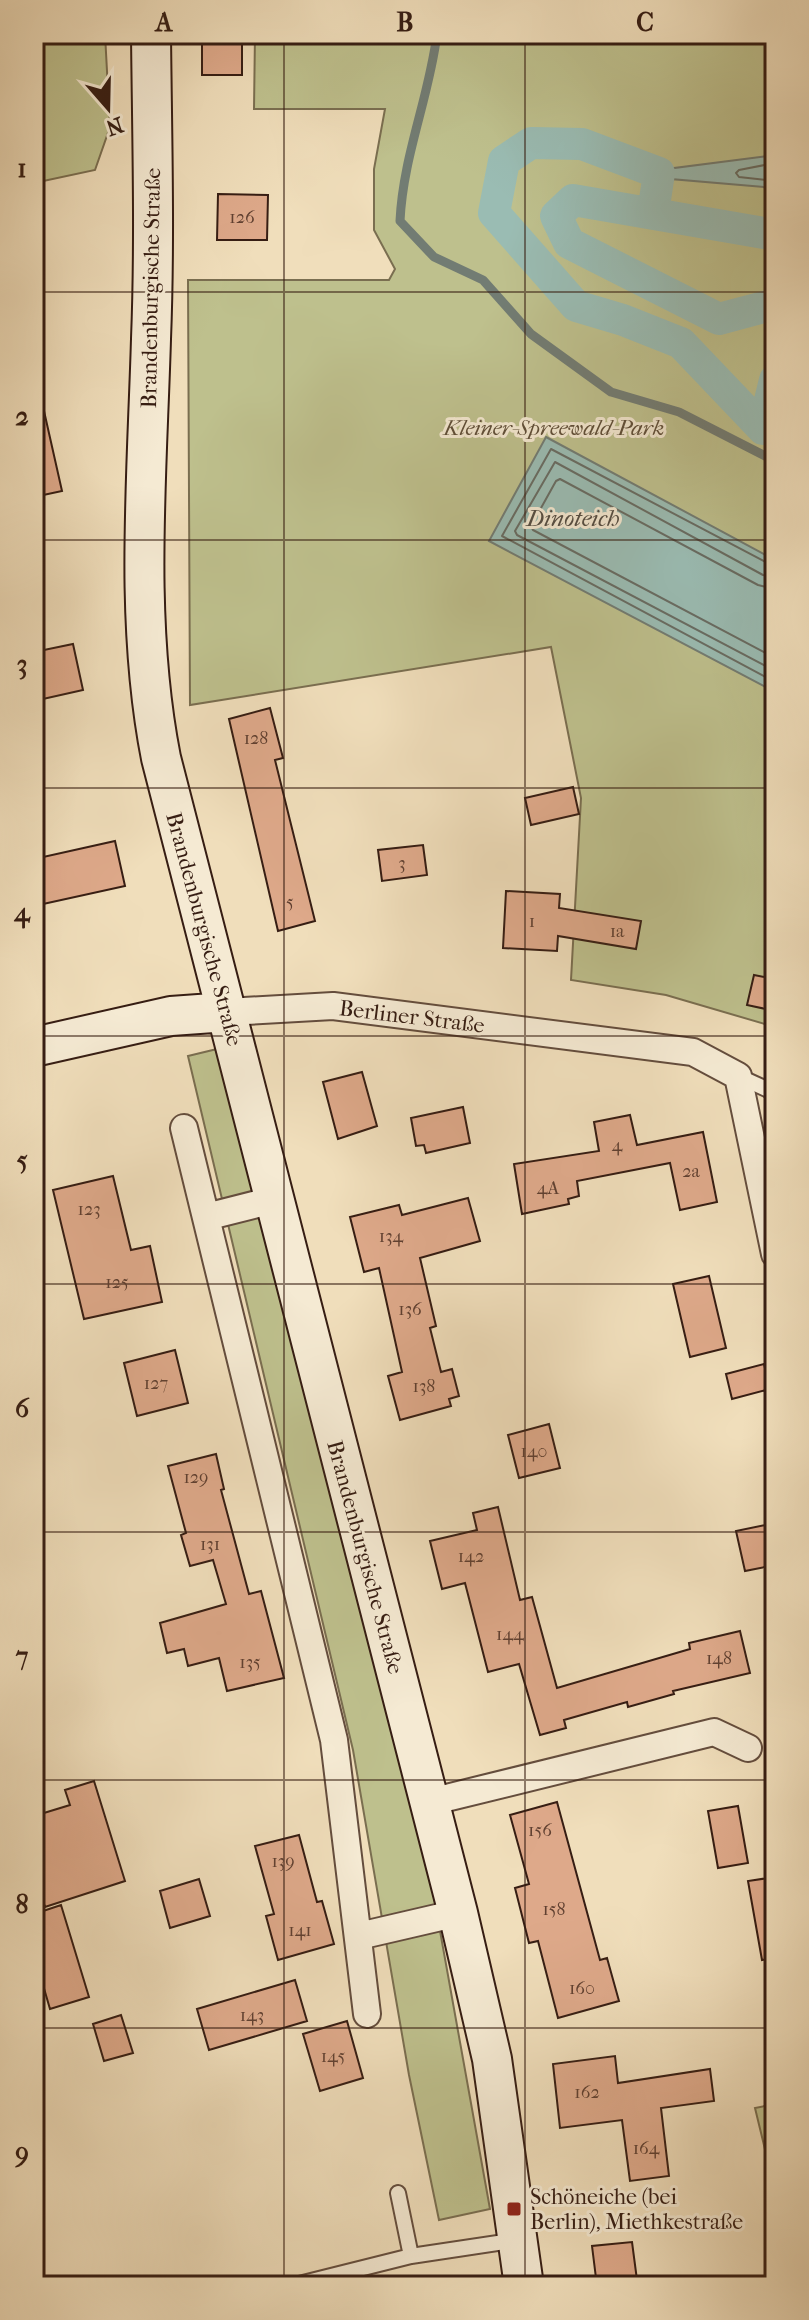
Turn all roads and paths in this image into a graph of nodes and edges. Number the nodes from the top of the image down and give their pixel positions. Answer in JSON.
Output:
{"nodes":[{"id":1,"x":151,"y":34,"type":"edge"},
{"id":2,"x":227,"y":1012,"type":"junction"},
{"id":3,"x":34,"y":1047,"type":"edge"},
{"id":4,"x":738,"y":1076,"type":"junction"},
{"id":5,"x":775,"y":1093,"type":"edge"},
{"id":6,"x":184,"y":1128,"type":"dead end"},
{"id":7,"x":273,"y":1200,"type":"junction"},
{"id":8,"x":206,"y":1217,"type":"junction"},
{"id":9,"x":775,"y":1254,"type":"edge"},
{"id":10,"x":748,"y":1748,"type":"dead end"},
{"id":11,"x":430,"y":1802,"type":"junction"},
{"id":12,"x":458,"y":1913,"type":"junction"},
{"id":13,"x":359,"y":1936,"type":"junction"},
{"id":14,"x":367,"y":2014,"type":"dead end"},
{"id":15,"x":398,"y":2193,"type":"dead end"},
{"id":16,"x":517,"y":2240,"type":"junction"},
{"id":17,"x":411,"y":2256,"type":"junction"},
{"id":18,"x":291,"y":2286,"type":"edge"},
{"id":19,"x":524,"y":2286,"type":"edge"}],
"edges":[{"from":1,"to":2,"type":"street","name":"Brandenburgische Straße"},
{"from":2,"to":3,"type":"street","name":"Berliner Straße"},
{"from":2,"to":4,"type":"street","name":"Berliner Straße"},
{"from":2,"to":7,"type":"street","name":"Brandenburgische Straße"},
{"from":4,"to":5,"type":"lane"},
{"from":4,"to":9,"type":"street"},
{"from":6,"to":8,"type":"street"},
{"from":7,"to":8,"type":"street"},
{"from":7,"to":11,"type":"street","name":"Brandenburgische Straße"},
{"from":8,"to":13,"type":"street"},
{"from":10,"to":11,"type":"street"},
{"from":11,"to":12,"type":"street","name":"Brandenburgische Straße"},
{"from":12,"to":13,"type":"street"},
{"from":12,"to":16,"type":"street","name":"Brandenburgische Straße"},
{"from":13,"to":14,"type":"street"},
{"from":15,"to":17,"type":"lane"},
{"from":16,"to":17,"type":"lane"},
{"from":16,"to":19,"type":"street","name":"Brandenburgische Straße"},
{"from":17,"to":18,"type":"lane"}]}
